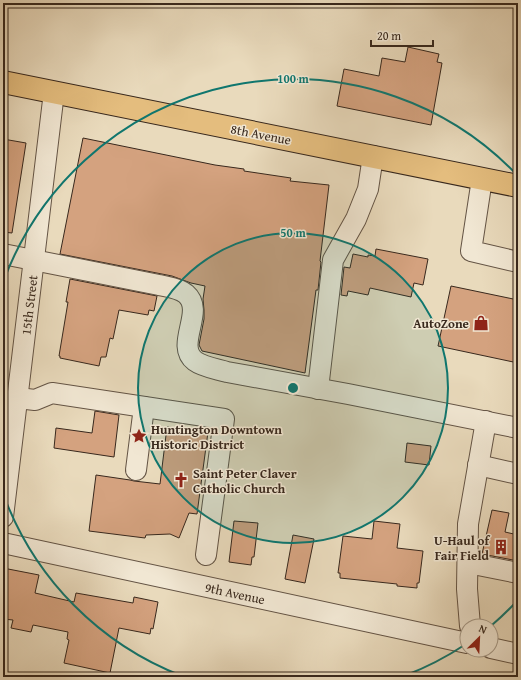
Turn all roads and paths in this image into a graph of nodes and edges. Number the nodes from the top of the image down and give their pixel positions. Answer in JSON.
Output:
{"nodes":[{"id":1,"x":3,"y":82,"type":"edge"},
{"id":2,"x":54,"y":92,"type":"junction"},
{"id":3,"x":373,"y":156,"type":"junction"},
{"id":4,"x":482,"y":179,"type":"junction"},
{"id":5,"x":518,"y":186,"type":"edge"},
{"id":6,"x":3,"y":254,"type":"edge"},
{"id":7,"x":34,"y":261,"type":"junction"},
{"id":8,"x":518,"y":262,"type":"edge"},
{"id":9,"x":12,"y":377,"type":"edge"},
{"id":10,"x":318,"y":389,"type":"junction"},
{"id":11,"x":18,"y":398,"type":"junction"},
{"id":12,"x":144,"y":407,"type":"junction"},
{"id":13,"x":486,"y":421,"type":"junction"},
{"id":14,"x":518,"y":428,"type":"edge"},
{"id":15,"x":478,"y":465,"type":"junction"},
{"id":16,"x":136,"y":470,"type":"dead end"},
{"id":17,"x":518,"y":474,"type":"edge"},
{"id":18,"x":3,"y":517,"type":"edge"},
{"id":19,"x":3,"y":543,"type":"edge"},
{"id":20,"x":206,"y":555,"type":"dead end"},
{"id":21,"x":468,"y":563,"type":"junction"},
{"id":22,"x":518,"y":573,"type":"edge"},
{"id":23,"x":469,"y":618,"type":"edge"},
{"id":24,"x":459,"y":641,"type":"edge"},
{"id":25,"x":499,"y":650,"type":"edge"},
{"id":26,"x":518,"y":654,"type":"edge"}],
"edges":[{"from":1,"to":2,"type":"main road","name":"8th Avenue"},
{"from":2,"to":3,"type":"main road","name":"8th Avenue"},
{"from":2,"to":7,"type":"street","name":"15th Street"},
{"from":3,"to":4,"type":"main road","name":"8th Avenue"},
{"from":3,"to":10,"type":"street"},
{"from":4,"to":5,"type":"main road","name":"8th Avenue"},
{"from":4,"to":8,"type":"street"},
{"from":6,"to":7,"type":"street"},
{"from":7,"to":9,"type":"street","name":"15th Street"},
{"from":7,"to":10,"type":"street"},
{"from":9,"to":11,"type":"street","name":"15th Street"},
{"from":10,"to":13,"type":"street"},
{"from":11,"to":12,"type":"street"},
{"from":11,"to":18,"type":"street","name":"15th Street"},
{"from":12,"to":16,"type":"street"},
{"from":12,"to":20,"type":"street"},
{"from":13,"to":14,"type":"street"},
{"from":13,"to":15,"type":"street"},
{"from":15,"to":17,"type":"street"},
{"from":15,"to":21,"type":"street"},
{"from":19,"to":24,"type":"street","name":"9th Avenue"},
{"from":21,"to":22,"type":"street"},
{"from":21,"to":23,"type":"street"},
{"from":25,"to":26,"type":"street"}]}
